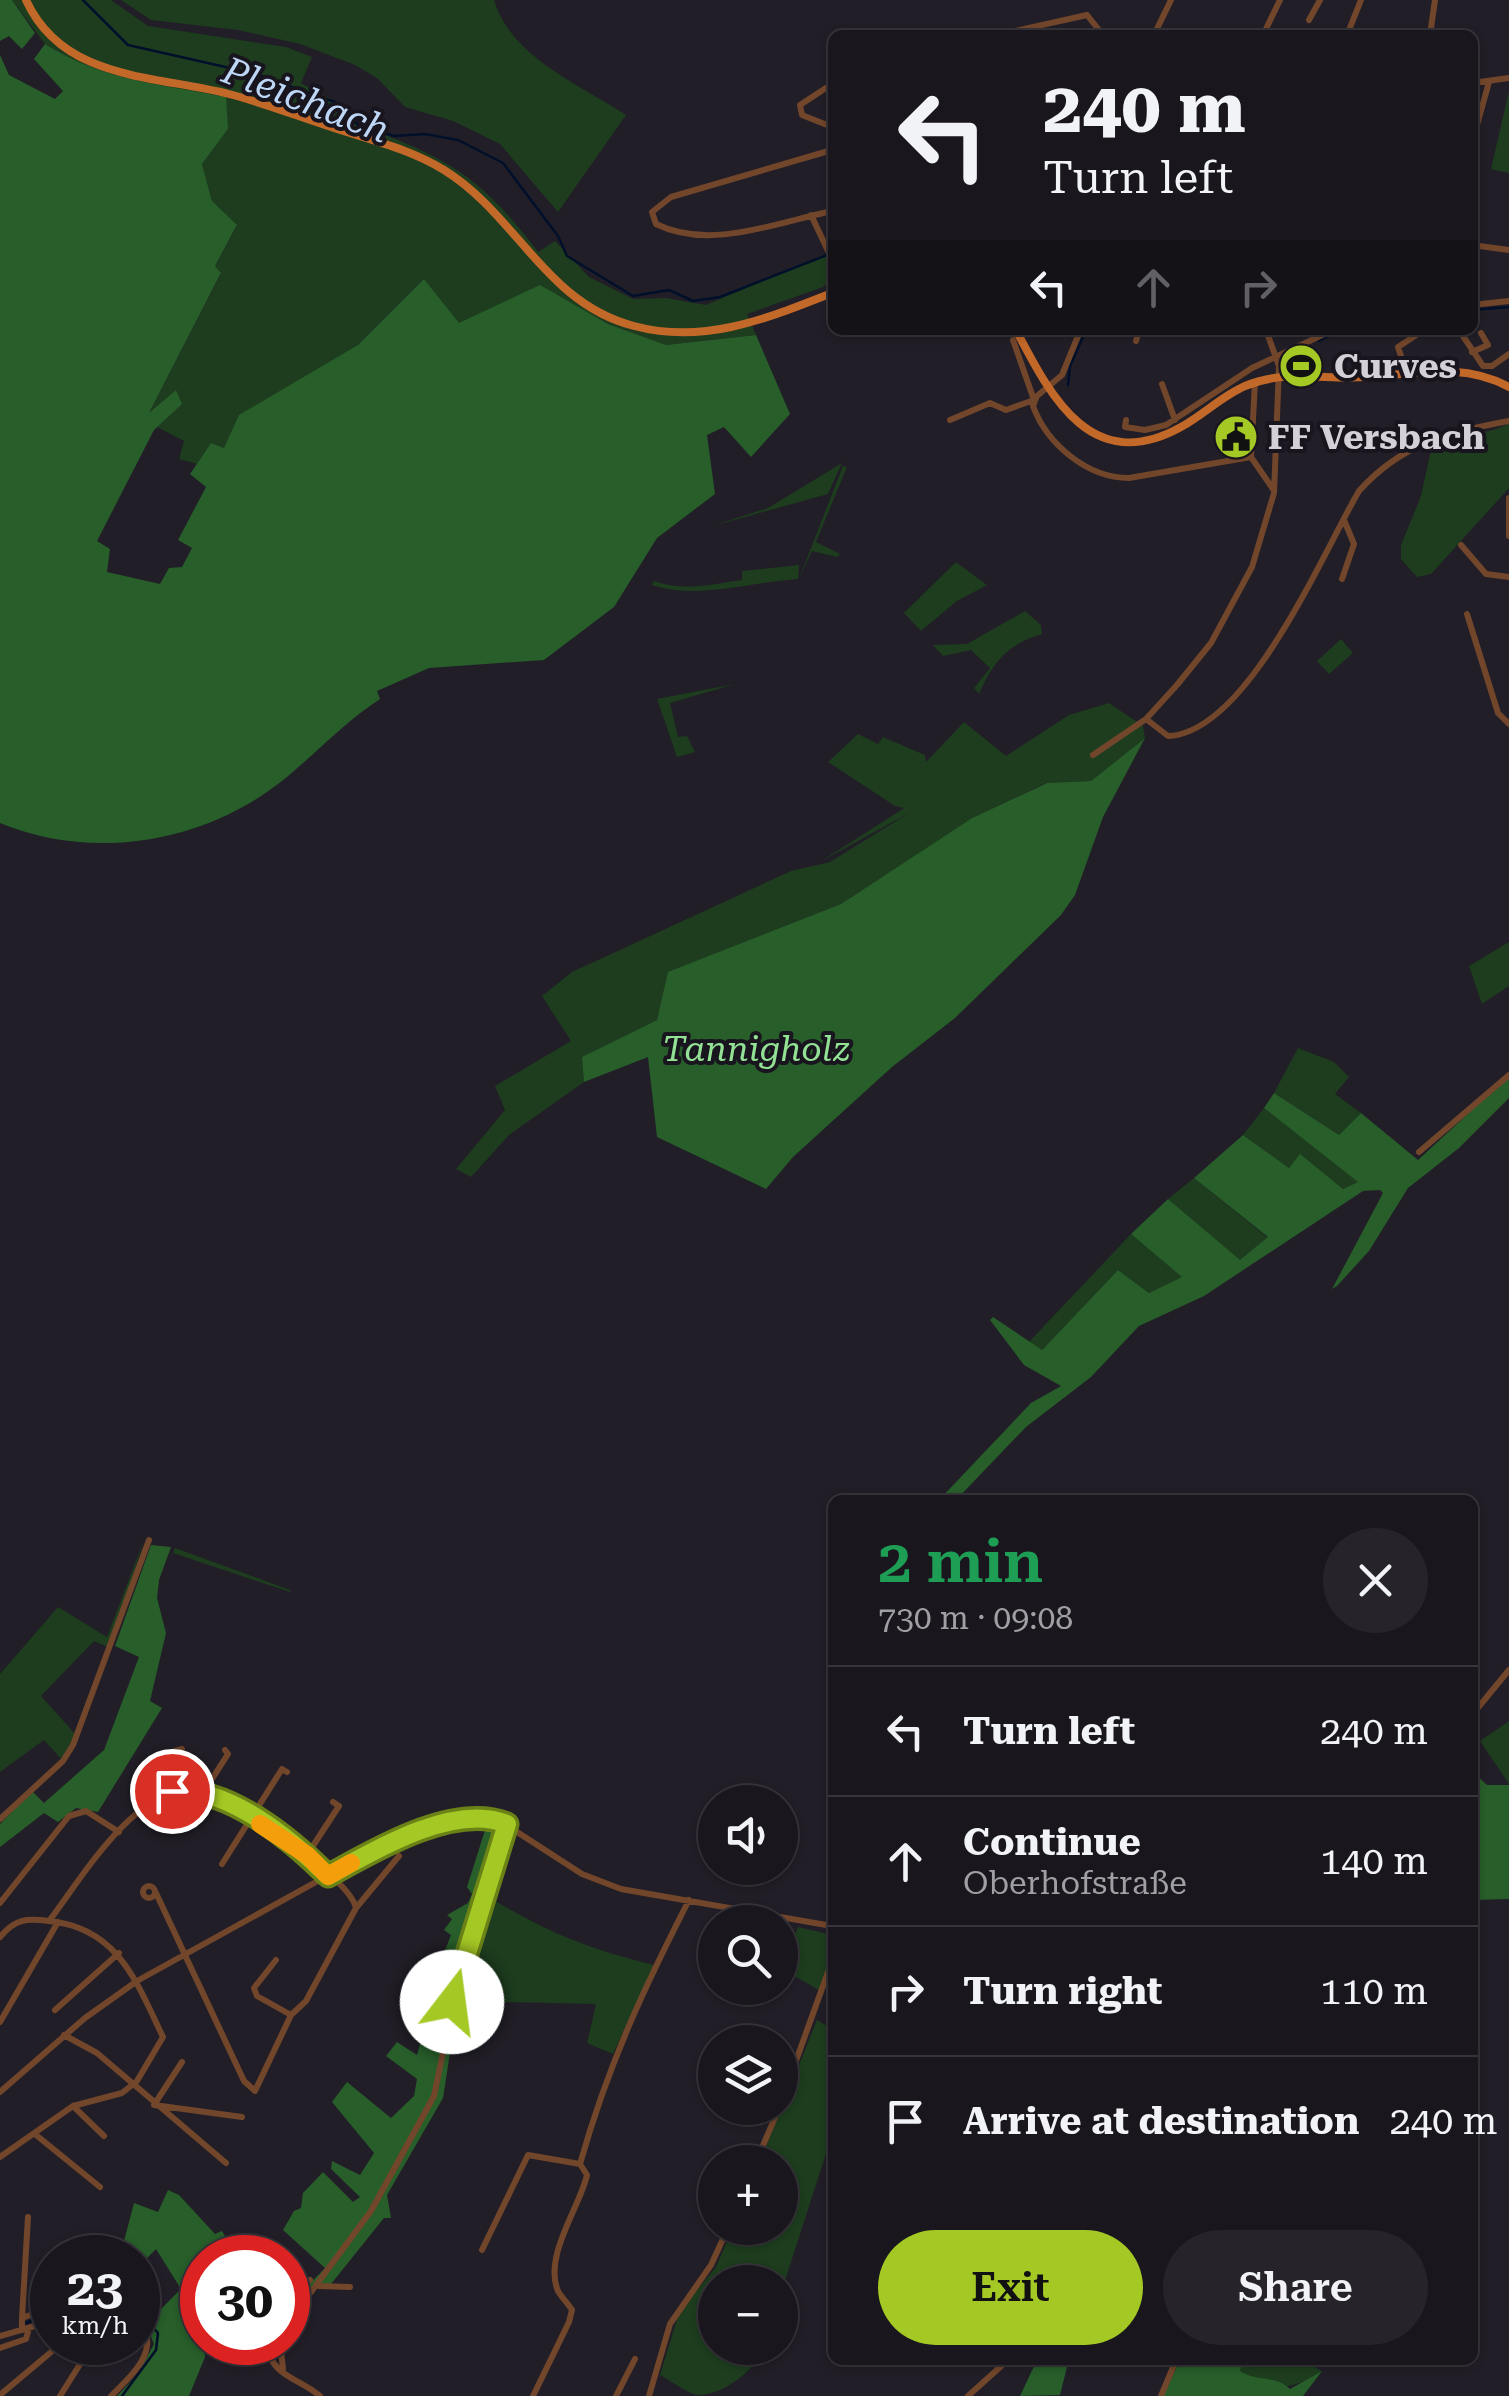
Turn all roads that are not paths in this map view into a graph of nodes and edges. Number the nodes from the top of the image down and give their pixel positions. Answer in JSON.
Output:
{"nodes":[{"id":1,"x":26,"y":0,"type":"edge"},
{"id":2,"x":1172,"y":0,"type":"edge"},
{"id":3,"x":1280,"y":0,"type":"edge"},
{"id":4,"x":1320,"y":0,"type":"edge"},
{"id":5,"x":1361,"y":0,"type":"edge"},
{"id":6,"x":1435,"y":0,"type":"edge"},
{"id":7,"x":1309,"y":20,"type":"dead end"},
{"id":8,"x":1020,"y":30,"type":"edge"},
{"id":9,"x":1099,"y":30,"type":"edge"},
{"id":10,"x":1157,"y":30,"type":"edge"},
{"id":11,"x":1265,"y":30,"type":"edge"},
{"id":12,"x":1349,"y":30,"type":"edge"},
{"id":13,"x":1431,"y":30,"type":"edge"},
{"id":14,"x":1509,"y":78,"type":"edge"},
{"id":15,"x":1489,"y":82,"type":"junction"},
{"id":16,"x":1478,"y":83,"type":"edge"},
{"id":17,"x":828,"y":86,"type":"edge"},
{"id":18,"x":1478,"y":121,"type":"edge"},
{"id":19,"x":828,"y":126,"type":"edge"},
{"id":20,"x":828,"y":151,"type":"edge"},
{"id":21,"x":828,"y":212,"type":"edge"},
{"id":22,"x":811,"y":216,"type":"junction"},
{"id":23,"x":1478,"y":246,"type":"edge"},
{"id":24,"x":828,"y":248,"type":"edge"},
{"id":25,"x":1509,"y":250,"type":"edge"},
{"id":26,"x":828,"y":295,"type":"edge"},
{"id":27,"x":1509,"y":300,"type":"edge"},
{"id":28,"x":1478,"y":304,"type":"edge"},
{"id":29,"x":1480,"y":333,"type":"dead end"},
{"id":30,"x":1138,"y":335,"type":"edge"},
{"id":31,"x":1268,"y":335,"type":"edge"},
{"id":32,"x":1313,"y":335,"type":"edge"},
{"id":33,"x":1416,"y":335,"type":"edge"},
{"id":34,"x":1463,"y":335,"type":"edge"},
{"id":35,"x":1016,"y":336,"type":"edge"},
{"id":36,"x":1078,"y":336,"type":"dead end"},
{"id":37,"x":1136,"y":342,"type":"dead end"},
{"id":38,"x":1472,"y":352,"type":"junction"},
{"id":39,"x":1509,"y":354,"type":"edge"},
{"id":40,"x":1278,"y":358,"type":"junction"},
{"id":41,"x":1403,"y":362,"type":"dead end"},
{"id":42,"x":1278,"y":377,"type":"junction"},
{"id":43,"x":1255,"y":382,"type":"junction"},
{"id":44,"x":1162,"y":384,"type":"dead end"},
{"id":45,"x":1509,"y":386,"type":"edge"},
{"id":46,"x":1046,"y":390,"type":"junction"},
{"id":47,"x":1034,"y":400,"type":"junction"},
{"id":48,"x":950,"y":420,"type":"dead end"},
{"id":49,"x":1126,"y":420,"type":"dead end"},
{"id":50,"x":1175,"y":420,"type":"junction"},
{"id":51,"x":1509,"y":421,"type":"edge"},
{"id":52,"x":1251,"y":457,"type":"junction"},
{"id":53,"x":1273,"y":490,"type":"junction"},
{"id":54,"x":1509,"y":498,"type":"edge"},
{"id":55,"x":1344,"y":520,"type":"junction"},
{"id":56,"x":1509,"y":536,"type":"edge"},
{"id":57,"x":1462,"y":545,"type":"dead end"},
{"id":58,"x":1509,"y":578,"type":"edge"},
{"id":59,"x":1342,"y":579,"type":"dead end"},
{"id":60,"x":1467,"y":614,"type":"dead end"},
{"id":61,"x":1148,"y":722,"type":"junction"},
{"id":62,"x":1509,"y":724,"type":"edge"},
{"id":63,"x":1093,"y":755,"type":"dead end"},
{"id":64,"x":1509,"y":1075,"type":"edge"},
{"id":65,"x":1419,"y":1152,"type":"dead end"},
{"id":66,"x":150,"y":1540,"type":"dead end"},
{"id":67,"x":1509,"y":1670,"type":"edge"},
{"id":68,"x":1478,"y":1708,"type":"edge"},
{"id":69,"x":182,"y":1748,"type":"dead end"},
{"id":70,"x":225,"y":1750,"type":"dead end"},
{"id":71,"x":287,"y":1772,"type":"dead end"},
{"id":72,"x":206,"y":1792,"type":"junction"},
{"id":73,"x":162,"y":1793,"type":"junction"},
{"id":74,"x":333,"y":1802,"type":"dead end"},
{"id":75,"x":250,"y":1816,"type":"junction"},
{"id":76,"x":0,"y":1819,"type":"edge"},
{"id":77,"x":507,"y":1824,"type":"junction"},
{"id":78,"x":176,"y":1826,"type":"dead end"},
{"id":79,"x":119,"y":1832,"type":"junction"},
{"id":80,"x":307,"y":1855,"type":"junction"},
{"id":81,"x":398,"y":1856,"type":"dead end"},
{"id":82,"x":222,"y":1864,"type":"dead end"},
{"id":83,"x":328,"y":1876,"type":"junction"},
{"id":84,"x":156,"y":1893,"type":"dead end"},
{"id":85,"x":689,"y":1900,"type":"junction"},
{"id":86,"x":0,"y":1903,"type":"edge"},
{"id":87,"x":356,"y":1908,"type":"junction"},
{"id":88,"x":48,"y":1921,"type":"junction"},
{"id":89,"x":58,"y":1922,"type":"junction"},
{"id":90,"x":828,"y":1925,"type":"edge"},
{"id":91,"x":0,"y":1937,"type":"edge"},
{"id":92,"x":119,"y":1953,"type":"junction"},
{"id":93,"x":187,"y":1954,"type":"junction"},
{"id":94,"x":276,"y":1960,"type":"dead end"},
{"id":95,"x":828,"y":1972,"type":"edge"},
{"id":96,"x":138,"y":1982,"type":"junction"},
{"id":97,"x":55,"y":2010,"type":"dead end"},
{"id":98,"x":290,"y":2015,"type":"junction"},
{"id":99,"x":0,"y":2022,"type":"edge"},
{"id":100,"x":64,"y":2035,"type":"junction"},
{"id":101,"x":798,"y":2056,"type":"edge"},
{"id":102,"x":182,"y":2062,"type":"dead end"},
{"id":103,"x":130,"y":2086,"type":"junction"},
{"id":104,"x":1,"y":2089,"type":"edge"},
{"id":105,"x":154,"y":2104,"type":"junction"},
{"id":106,"x":73,"y":2106,"type":"junction"},
{"id":107,"x":242,"y":2117,"type":"dead end"},
{"id":108,"x":36,"y":2135,"type":"junction"},
{"id":109,"x":104,"y":2136,"type":"dead end"},
{"id":110,"x":0,"y":2157,"type":"edge"},
{"id":111,"x":226,"y":2163,"type":"dead end"},
{"id":112,"x":580,"y":2164,"type":"junction"},
{"id":113,"x":100,"y":2188,"type":"dead end"},
{"id":114,"x":28,"y":2217,"type":"dead end"},
{"id":115,"x":720,"y":2245,"type":"edge"},
{"id":116,"x":482,"y":2250,"type":"dead end"},
{"id":117,"x":318,"y":2286,"type":"junction"},
{"id":118,"x":350,"y":2287,"type":"dead end"},
{"id":119,"x":310,"y":2296,"type":"edge"},
{"id":120,"x":30,"y":2315,"type":"edge"},
{"id":121,"x":22,"y":2318,"type":"junction"},
{"id":122,"x":30,"y":2328,"type":"edge"},
{"id":123,"x":26,"y":2329,"type":"junction"},
{"id":124,"x":0,"y":2336,"type":"edge"},
{"id":125,"x":0,"y":2348,"type":"edge"},
{"id":126,"x":636,"y":2360,"type":"dead end"},
{"id":127,"x":36,"y":2365,"type":"edge"},
{"id":128,"x":80,"y":2365,"type":"edge"},
{"id":129,"x":138,"y":2365,"type":"edge"},
{"id":130,"x":277,"y":2365,"type":"edge"},
{"id":131,"x":283,"y":2365,"type":"edge"},
{"id":132,"x":1002,"y":2365,"type":"edge"},
{"id":133,"x":1174,"y":2365,"type":"edge"},
{"id":134,"x":284,"y":2375,"type":"junction"},
{"id":135,"x":0,"y":2395,"type":"edge"},
{"id":136,"x":60,"y":2396,"type":"edge"},
{"id":137,"x":111,"y":2396,"type":"edge"},
{"id":138,"x":320,"y":2396,"type":"edge"},
{"id":139,"x":533,"y":2396,"type":"edge"},
{"id":140,"x":616,"y":2396,"type":"edge"},
{"id":141,"x":649,"y":2396,"type":"edge"},
{"id":142,"x":968,"y":2396,"type":"edge"},
{"id":143,"x":1161,"y":2396,"type":"edge"}],
"edges":[{"from":1,"to":26,"type":"main road"},
{"from":2,"to":10,"type":"street"},
{"from":3,"to":11,"type":"street"},
{"from":4,"to":7,"type":"street"},
{"from":5,"to":12,"type":"street"},
{"from":6,"to":13,"type":"street"},
{"from":8,"to":9,"type":"street"},
{"from":14,"to":15,"type":"street"},
{"from":15,"to":16,"type":"street"},
{"from":15,"to":18,"type":"street"},
{"from":17,"to":19,"type":"street"},
{"from":20,"to":22,"type":"street"},
{"from":21,"to":22,"type":"street"},
{"from":22,"to":24,"type":"street"},
{"from":23,"to":25,"type":"street"},
{"from":27,"to":28,"type":"street"},
{"from":29,"to":38,"type":"street"},
{"from":30,"to":37,"type":"street"},
{"from":31,"to":40,"type":"street"},
{"from":32,"to":40,"type":"street"},
{"from":33,"to":41,"type":"street"},
{"from":34,"to":38,"type":"street"},
{"from":35,"to":46,"type":"main road"},
{"from":35,"to":47,"type":"street"},
{"from":36,"to":46,"type":"street"},
{"from":38,"to":39,"type":"street"},
{"from":40,"to":42,"type":"street"},
{"from":40,"to":50,"type":"street"},
{"from":42,"to":43,"type":"main road"},
{"from":42,"to":45,"type":"main road"},
{"from":42,"to":53,"type":"street"},
{"from":43,"to":46,"type":"main road"},
{"from":43,"to":52,"type":"street"},
{"from":44,"to":50,"type":"street"},
{"from":46,"to":47,"type":"street"},
{"from":47,"to":48,"type":"street"},
{"from":47,"to":52,"type":"street"},
{"from":49,"to":50,"type":"street"},
{"from":51,"to":55,"type":"street"},
{"from":52,"to":53,"type":"street"},
{"from":53,"to":61,"type":"street"},
{"from":54,"to":56,"type":"street"},
{"from":55,"to":59,"type":"street"},
{"from":55,"to":61,"type":"street"},
{"from":57,"to":58,"type":"street"},
{"from":60,"to":62,"type":"street"},
{"from":61,"to":63,"type":"street"},
{"from":64,"to":65,"type":"street"},
{"from":66,"to":76,"type":"street"},
{"from":67,"to":68,"type":"street"},
{"from":69,"to":73,"type":"street"},
{"from":70,"to":72,"type":"street"},
{"from":71,"to":75,"type":"street"},
{"from":72,"to":73,"type":"street"},
{"from":72,"to":75,"type":"street"},
{"from":72,"to":78,"type":"street"},
{"from":73,"to":79,"type":"street"},
{"from":74,"to":80,"type":"street"},
{"from":75,"to":80,"type":"street"},
{"from":75,"to":82,"type":"street"},
{"from":77,"to":83,"type":"street"},
{"from":77,"to":85,"type":"street"},
{"from":77,"to":117,"type":"street"},
{"from":79,"to":86,"type":"street"},
{"from":79,"to":88,"type":"street"},
{"from":80,"to":83,"type":"street"},
{"from":81,"to":87,"type":"street"},
{"from":83,"to":87,"type":"street"},
{"from":83,"to":93,"type":"street"},
{"from":84,"to":93,"type":"street"},
{"from":85,"to":90,"type":"street"},
{"from":85,"to":112,"type":"street"},
{"from":87,"to":98,"type":"street"},
{"from":88,"to":89,"type":"street"},
{"from":88,"to":91,"type":"street"},
{"from":89,"to":92,"type":"street"},
{"from":89,"to":99,"type":"street"},
{"from":92,"to":96,"type":"street"},
{"from":92,"to":97,"type":"street"},
{"from":93,"to":96,"type":"street"},
{"from":93,"to":98,"type":"street"},
{"from":94,"to":98,"type":"street"},
{"from":95,"to":101,"type":"street"},
{"from":96,"to":100,"type":"street"},
{"from":96,"to":103,"type":"street"},
{"from":100,"to":103,"type":"street"},
{"from":100,"to":104,"type":"street"},
{"from":102,"to":105,"type":"street"},
{"from":103,"to":105,"type":"street"},
{"from":103,"to":106,"type":"street"},
{"from":105,"to":107,"type":"street"},
{"from":105,"to":111,"type":"street"},
{"from":106,"to":108,"type":"street"},
{"from":106,"to":109,"type":"street"},
{"from":108,"to":110,"type":"street"},
{"from":108,"to":113,"type":"street"},
{"from":112,"to":116,"type":"street"},
{"from":112,"to":139,"type":"street"},
{"from":114,"to":121,"type":"street"},
{"from":115,"to":141,"type":"street"},
{"from":117,"to":118,"type":"street"},
{"from":117,"to":119,"type":"street"},
{"from":120,"to":121,"type":"street"},
{"from":121,"to":123,"type":"street"},
{"from":122,"to":123,"type":"street"},
{"from":123,"to":124,"type":"street"},
{"from":123,"to":125,"type":"street"},
{"from":126,"to":140,"type":"street"},
{"from":127,"to":135,"type":"street"},
{"from":128,"to":136,"type":"street"},
{"from":129,"to":137,"type":"street"},
{"from":130,"to":134,"type":"street"},
{"from":131,"to":134,"type":"street"},
{"from":132,"to":142,"type":"street"},
{"from":133,"to":143,"type":"street"},
{"from":134,"to":138,"type":"street"}]}
